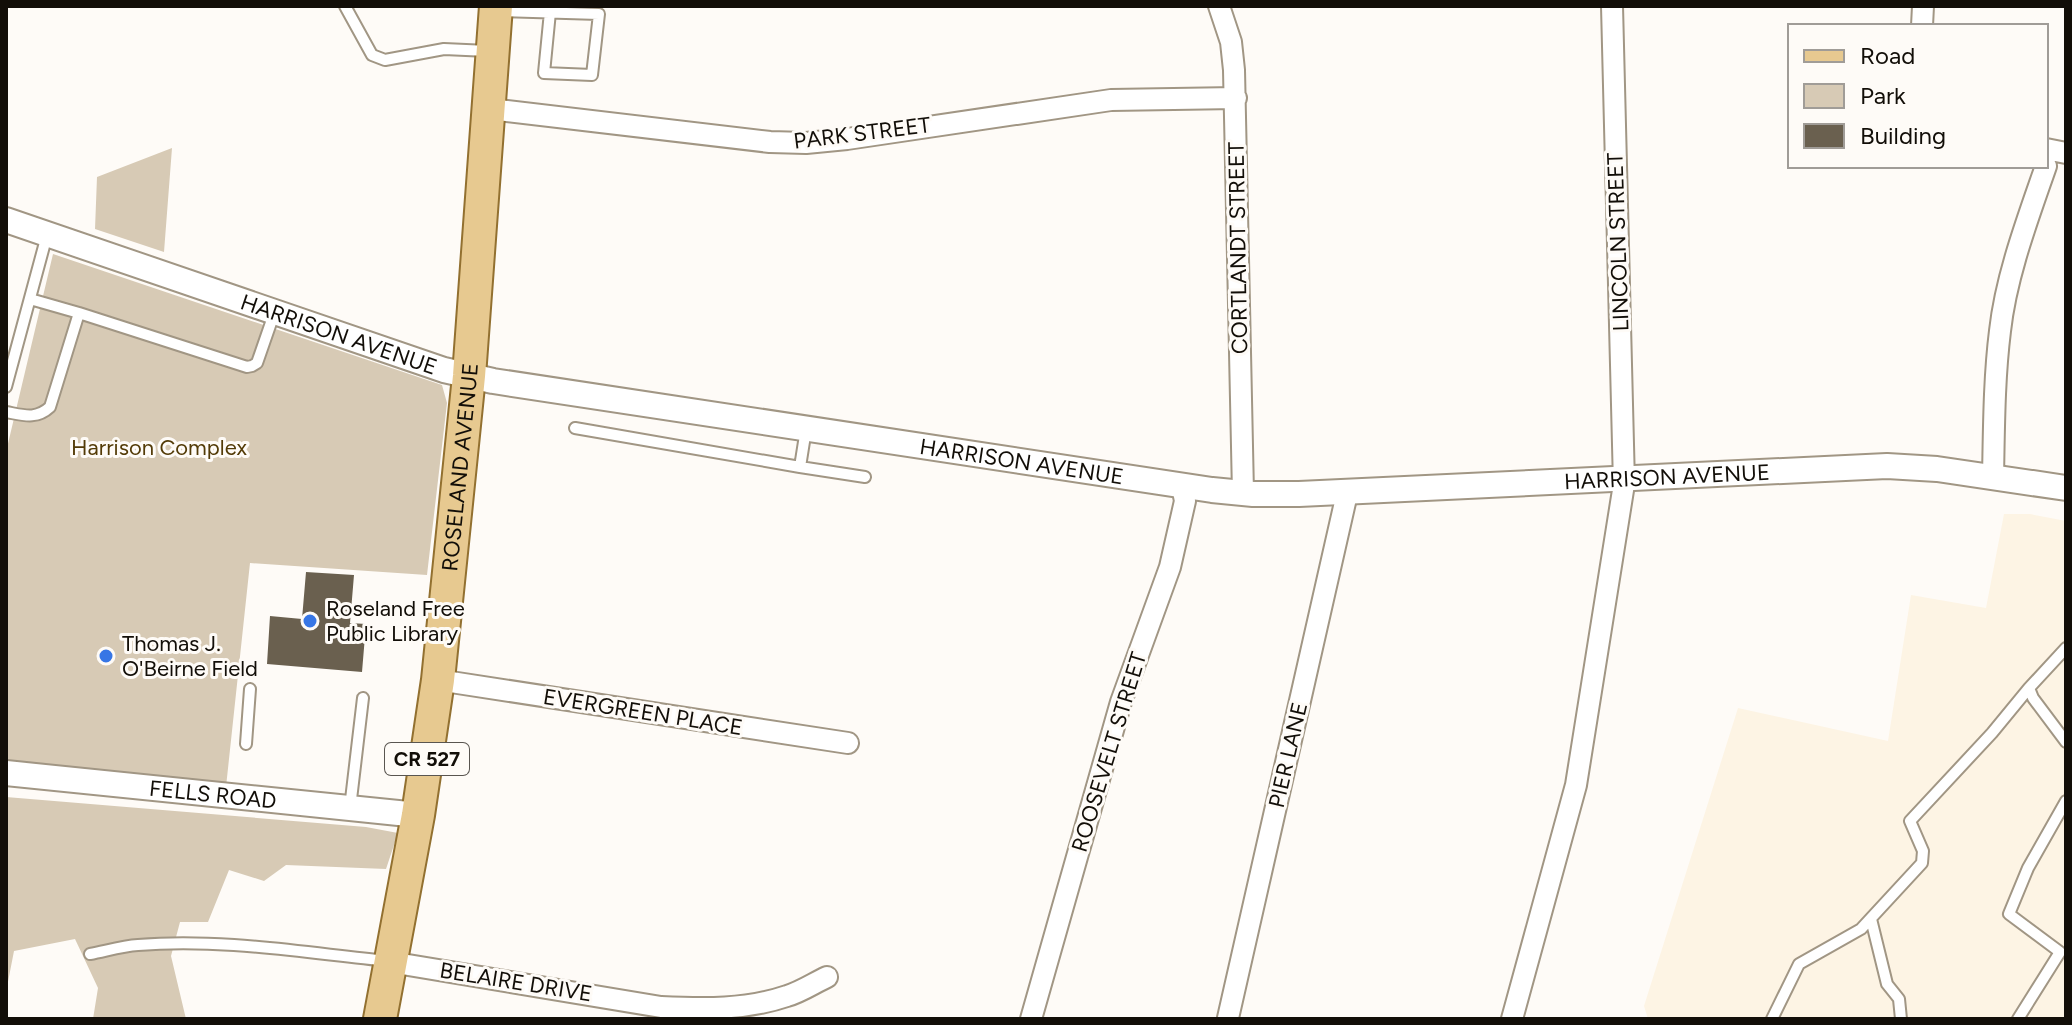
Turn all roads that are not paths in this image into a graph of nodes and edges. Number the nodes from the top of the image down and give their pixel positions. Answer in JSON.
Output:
{"nodes":[{"id":1,"x":345,"y":6,"type":"edge"},
{"id":2,"x":1219,"y":6,"type":"edge"},
{"id":3,"x":1612,"y":6,"type":"edge"},
{"id":4,"x":496,"y":8,"type":"edge"},
{"id":5,"x":550,"y":12,"type":"junction"},
{"id":6,"x":493,"y":51,"type":"junction"},
{"id":7,"x":1236,"y":98,"type":"junction"},
{"id":8,"x":490,"y":109,"type":"junction"},
{"id":9,"x":2047,"y":168,"type":"edge"},
{"id":10,"x":6,"y":220,"type":"edge"},
{"id":11,"x":47,"y":234,"type":"junction"},
{"id":12,"x":30,"y":299,"type":"junction"},
{"id":13,"x":275,"y":312,"type":"junction"},
{"id":14,"x":79,"y":313,"type":"junction"},
{"id":15,"x":9,"y":362,"type":"edge"},
{"id":16,"x":469,"y":376,"type":"junction"},
{"id":17,"x":6,"y":387,"type":"edge"},
{"id":18,"x":6,"y":412,"type":"edge"},
{"id":19,"x":806,"y":427,"type":"junction"},
{"id":20,"x":575,"y":428,"type":"dead end"},
{"id":21,"x":800,"y":467,"type":"junction"},
{"id":22,"x":865,"y":477,"type":"dead end"},
{"id":23,"x":1993,"y":477,"type":"junction"},
{"id":24,"x":1625,"y":478,"type":"junction"},
{"id":25,"x":1182,"y":486,"type":"junction"},
{"id":26,"x":2066,"y":488,"type":"edge"},
{"id":27,"x":1349,"y":492,"type":"junction"},
{"id":28,"x":1243,"y":493,"type":"junction"},
{"id":29,"x":2064,"y":653,"type":"edge"},
{"id":30,"x":438,"y":680,"type":"junction"},
{"id":31,"x":2029,"y":688,"type":"junction"},
{"id":32,"x":250,"y":689,"type":"dead end"},
{"id":33,"x":363,"y":698,"type":"dead end"},
{"id":34,"x":2066,"y":742,"type":"edge"},
{"id":35,"x":848,"y":743,"type":"dead end"},
{"id":36,"x":246,"y":744,"type":"dead end"},
{"id":37,"x":6,"y":773,"type":"edge"},
{"id":38,"x":2066,"y":801,"type":"edge"},
{"id":39,"x":350,"y":808,"type":"junction"},
{"id":40,"x":418,"y":815,"type":"junction"},
{"id":41,"x":1871,"y":919,"type":"junction"},
{"id":42,"x":2063,"y":950,"type":"edge"},
{"id":43,"x":90,"y":954,"type":"dead end"},
{"id":44,"x":390,"y":962,"type":"junction"},
{"id":45,"x":827,"y":977,"type":"dead end"},
{"id":46,"x":704,"y":1014,"type":"edge"},
{"id":47,"x":1228,"y":1018,"type":"edge"},
{"id":48,"x":380,"y":1019,"type":"edge"},
{"id":49,"x":1031,"y":1019,"type":"edge"},
{"id":50,"x":1512,"y":1019,"type":"edge"},
{"id":51,"x":1772,"y":1019,"type":"edge"},
{"id":52,"x":1901,"y":1019,"type":"edge"},
{"id":53,"x":2018,"y":1019,"type":"edge"}],
"edges":[{"from":1,"to":6,"type":"lane"},
{"from":2,"to":7,"type":"street","name":"CORTLANDT STREET"},
{"from":3,"to":24,"type":"street","name":"LINCOLN STREET"},
{"from":4,"to":5,"type":"lane"},
{"from":4,"to":6,"type":"main road","name":"ROSELAND AVENUE","number":"CR 527"},
{"from":5,"to":5,"type":"lane"},
{"from":6,"to":8,"type":"main road","name":"ROSELAND AVENUE","number":"CR 527"},
{"from":7,"to":8,"type":"street","name":"PARK STREET"},
{"from":7,"to":28,"type":"street","name":"CORTLANDT STREET"},
{"from":8,"to":16,"type":"main road","name":"ROSELAND AVENUE","number":"CR 527"},
{"from":9,"to":23,"type":"street"},
{"from":10,"to":11,"type":"street","name":"HARRISON AVENUE"},
{"from":11,"to":12,"type":"lane"},
{"from":11,"to":13,"type":"street","name":"HARRISON AVENUE"},
{"from":12,"to":14,"type":"lane"},
{"from":12,"to":15,"type":"lane"},
{"from":13,"to":14,"type":"lane"},
{"from":13,"to":16,"type":"street","name":"HARRISON AVENUE"},
{"from":14,"to":18,"type":"lane"},
{"from":15,"to":17,"type":"lane"},
{"from":16,"to":19,"type":"street","name":"HARRISON AVENUE"},
{"from":16,"to":30,"type":"main road","name":"ROSELAND AVENUE","number":"CR 527"},
{"from":19,"to":21,"type":"lane"},
{"from":19,"to":25,"type":"street","name":"HARRISON AVENUE"},
{"from":20,"to":21,"type":"lane"},
{"from":21,"to":22,"type":"lane"},
{"from":23,"to":24,"type":"street","name":"HARRISON AVENUE"},
{"from":23,"to":26,"type":"street","name":"HARRISON AVENUE"},
{"from":24,"to":27,"type":"street","name":"HARRISON AVENUE"},
{"from":24,"to":50,"type":"street"},
{"from":25,"to":28,"type":"street","name":"HARRISON AVENUE"},
{"from":25,"to":49,"type":"street","name":"ROOSEVELT STREET"},
{"from":27,"to":28,"type":"street","name":"HARRISON AVENUE"},
{"from":27,"to":47,"type":"street","name":"PIER LANE"},
{"from":29,"to":31,"type":"lane"},
{"from":30,"to":35,"type":"street","name":"EVERGREEN PLACE"},
{"from":30,"to":40,"type":"main road","name":"ROSELAND AVENUE","number":"CR 527"},
{"from":31,"to":34,"type":"lane"},
{"from":31,"to":41,"type":"lane"},
{"from":32,"to":36,"type":"lane"},
{"from":33,"to":39,"type":"lane"},
{"from":37,"to":39,"type":"street","name":"FELLS ROAD"},
{"from":38,"to":42,"type":"lane"},
{"from":39,"to":40,"type":"street","name":"FELLS ROAD"},
{"from":40,"to":44,"type":"main road","name":"ROSELAND AVENUE","number":"CR 527"},
{"from":41,"to":51,"type":"lane"},
{"from":41,"to":52,"type":"lane"},
{"from":42,"to":53,"type":"lane"},
{"from":43,"to":44,"type":"lane"},
{"from":44,"to":46,"type":"street","name":"BELAIRE DRIVE"},
{"from":44,"to":48,"type":"main road","name":"ROSELAND AVENUE","number":"CR 527"},
{"from":45,"to":46,"type":"street","name":"BELAIRE DRIVE"}]}
